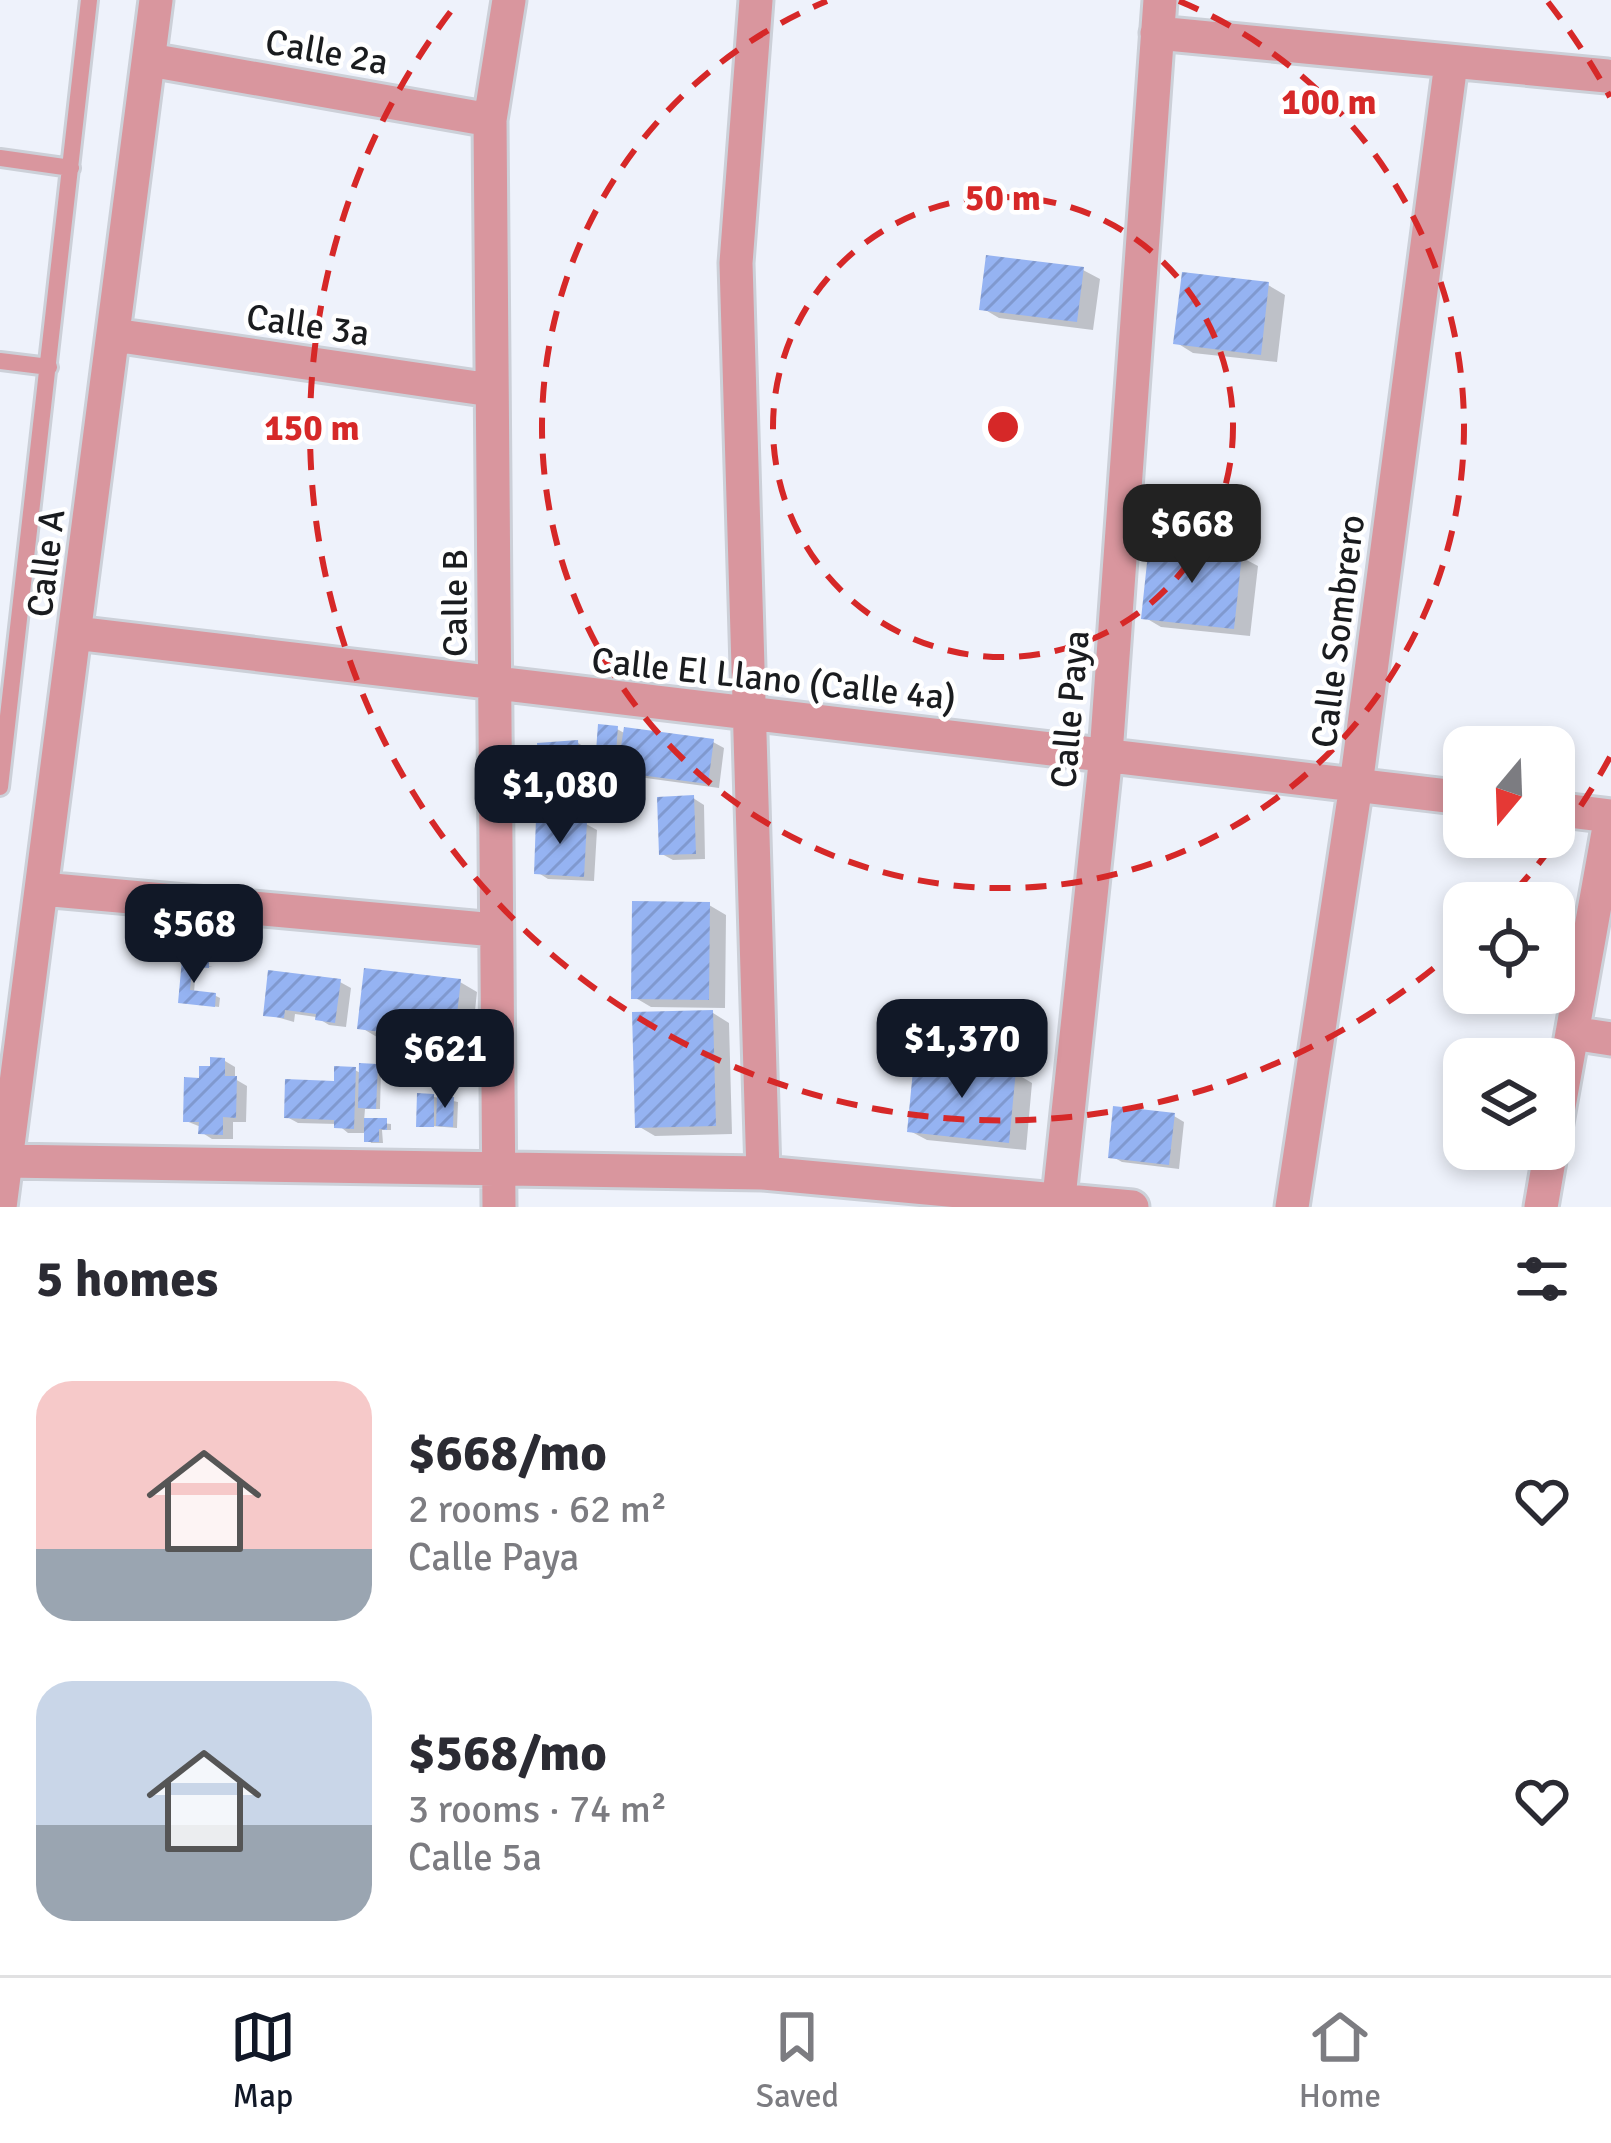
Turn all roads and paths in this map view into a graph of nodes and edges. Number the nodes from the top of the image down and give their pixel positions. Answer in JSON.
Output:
{"nodes":[{"id":1,"x":89,"y":0,"type":"edge"},
{"id":2,"x":156,"y":0,"type":"edge"},
{"id":3,"x":509,"y":0,"type":"edge"},
{"id":4,"x":756,"y":0,"type":"edge"},
{"id":5,"x":1158,"y":16,"type":"edge"},
{"id":6,"x":150,"y":60,"type":"junction"},
{"id":7,"x":1451,"y":64,"type":"junction"},
{"id":8,"x":1607,"y":76,"type":"dead end"},
{"id":9,"x":490,"y":120,"type":"junction"},
{"id":10,"x":0,"y":158,"type":"edge"},
{"id":11,"x":70,"y":168,"type":"junction"},
{"id":12,"x":114,"y":335,"type":"junction"},
{"id":13,"x":0,"y":361,"type":"edge"},
{"id":14,"x":49,"y":367,"type":"junction"},
{"id":15,"x":491,"y":390,"type":"junction"},
{"id":16,"x":75,"y":633,"type":"junction"},
{"id":17,"x":7,"y":675,"type":"edge"},
{"id":18,"x":494,"y":686,"type":"junction"},
{"id":19,"x":749,"y":716,"type":"junction"},
{"id":20,"x":1106,"y":754,"type":"junction"},
{"id":21,"x":1356,"y":785,"type":"junction"},
{"id":22,"x":0,"y":787,"type":"edge"},
{"id":23,"x":1443,"y":795,"type":"edge"},
{"id":24,"x":1575,"y":812,"type":"edge"},
{"id":25,"x":1611,"y":816,"type":"edge"},
{"id":26,"x":42,"y":889,"type":"junction"},
{"id":27,"x":495,"y":930,"type":"junction"},
{"id":28,"x":1572,"y":1033,"type":"junction"},
{"id":29,"x":1571,"y":1038,"type":"edge"},
{"id":30,"x":1611,"y":1039,"type":"edge"},
{"id":31,"x":6,"y":1161,"type":"junction"},
{"id":32,"x":499,"y":1166,"type":"junction"},
{"id":33,"x":1547,"y":1170,"type":"edge"},
{"id":34,"x":763,"y":1173,"type":"junction"},
{"id":35,"x":1058,"y":1203,"type":"edge"},
{"id":36,"x":0,"y":1207,"type":"edge"},
{"id":37,"x":499,"y":1207,"type":"edge"},
{"id":38,"x":1132,"y":1207,"type":"edge"},
{"id":39,"x":1292,"y":1207,"type":"edge"},
{"id":40,"x":1541,"y":1207,"type":"edge"}],
"edges":[{"from":1,"to":11,"type":"lane"},
{"from":2,"to":6,"type":"street","name":"Calle A"},
{"from":3,"to":9,"type":"street","name":"Calle B"},
{"from":4,"to":19,"type":"street"},
{"from":5,"to":7,"type":"street"},
{"from":5,"to":20,"type":"street","name":"Calle Paya"},
{"from":6,"to":9,"type":"street","name":"Calle 2a"},
{"from":6,"to":12,"type":"street","name":"Calle A"},
{"from":7,"to":8,"type":"street"},
{"from":7,"to":21,"type":"street","name":"Calle Sombrero"},
{"from":9,"to":15,"type":"street","name":"Calle B"},
{"from":10,"to":11,"type":"lane"},
{"from":11,"to":14,"type":"lane"},
{"from":12,"to":15,"type":"street","name":"Calle 3a"},
{"from":12,"to":16,"type":"street","name":"Calle A"},
{"from":13,"to":14,"type":"lane"},
{"from":14,"to":17,"type":"lane"},
{"from":15,"to":18,"type":"street","name":"Calle B"},
{"from":16,"to":18,"type":"street","name":"Calle El Llano (Calle 4a)"},
{"from":16,"to":26,"type":"street","name":"Calle A"},
{"from":17,"to":22,"type":"lane"},
{"from":18,"to":19,"type":"street","name":"Calle El Llano (Calle 4a)"},
{"from":18,"to":27,"type":"street","name":"Calle B"},
{"from":19,"to":20,"type":"street","name":"Calle El Llano (Calle 4a)"},
{"from":19,"to":34,"type":"street"},
{"from":20,"to":21,"type":"street","name":"Calle El Llano (Calle 4a)"},
{"from":20,"to":35,"type":"street","name":"Calle Paya"},
{"from":21,"to":23,"type":"street","name":"Calle El Llano (Calle 4a)"},
{"from":21,"to":39,"type":"street","name":"Calle Sombrero"},
{"from":24,"to":25,"type":"street"},
{"from":25,"to":28,"type":"street"},
{"from":26,"to":27,"type":"street"},
{"from":26,"to":31,"type":"street","name":"Calle A"},
{"from":27,"to":32,"type":"street","name":"Calle B"},
{"from":28,"to":29,"type":"street"},
{"from":28,"to":30,"type":"street"},
{"from":31,"to":32,"type":"street"},
{"from":31,"to":36,"type":"street","name":"Calle A"},
{"from":32,"to":34,"type":"street"},
{"from":32,"to":37,"type":"street","name":"Calle B"},
{"from":33,"to":40,"type":"street"},
{"from":34,"to":35,"type":"street"},
{"from":35,"to":38,"type":"street"}]}
